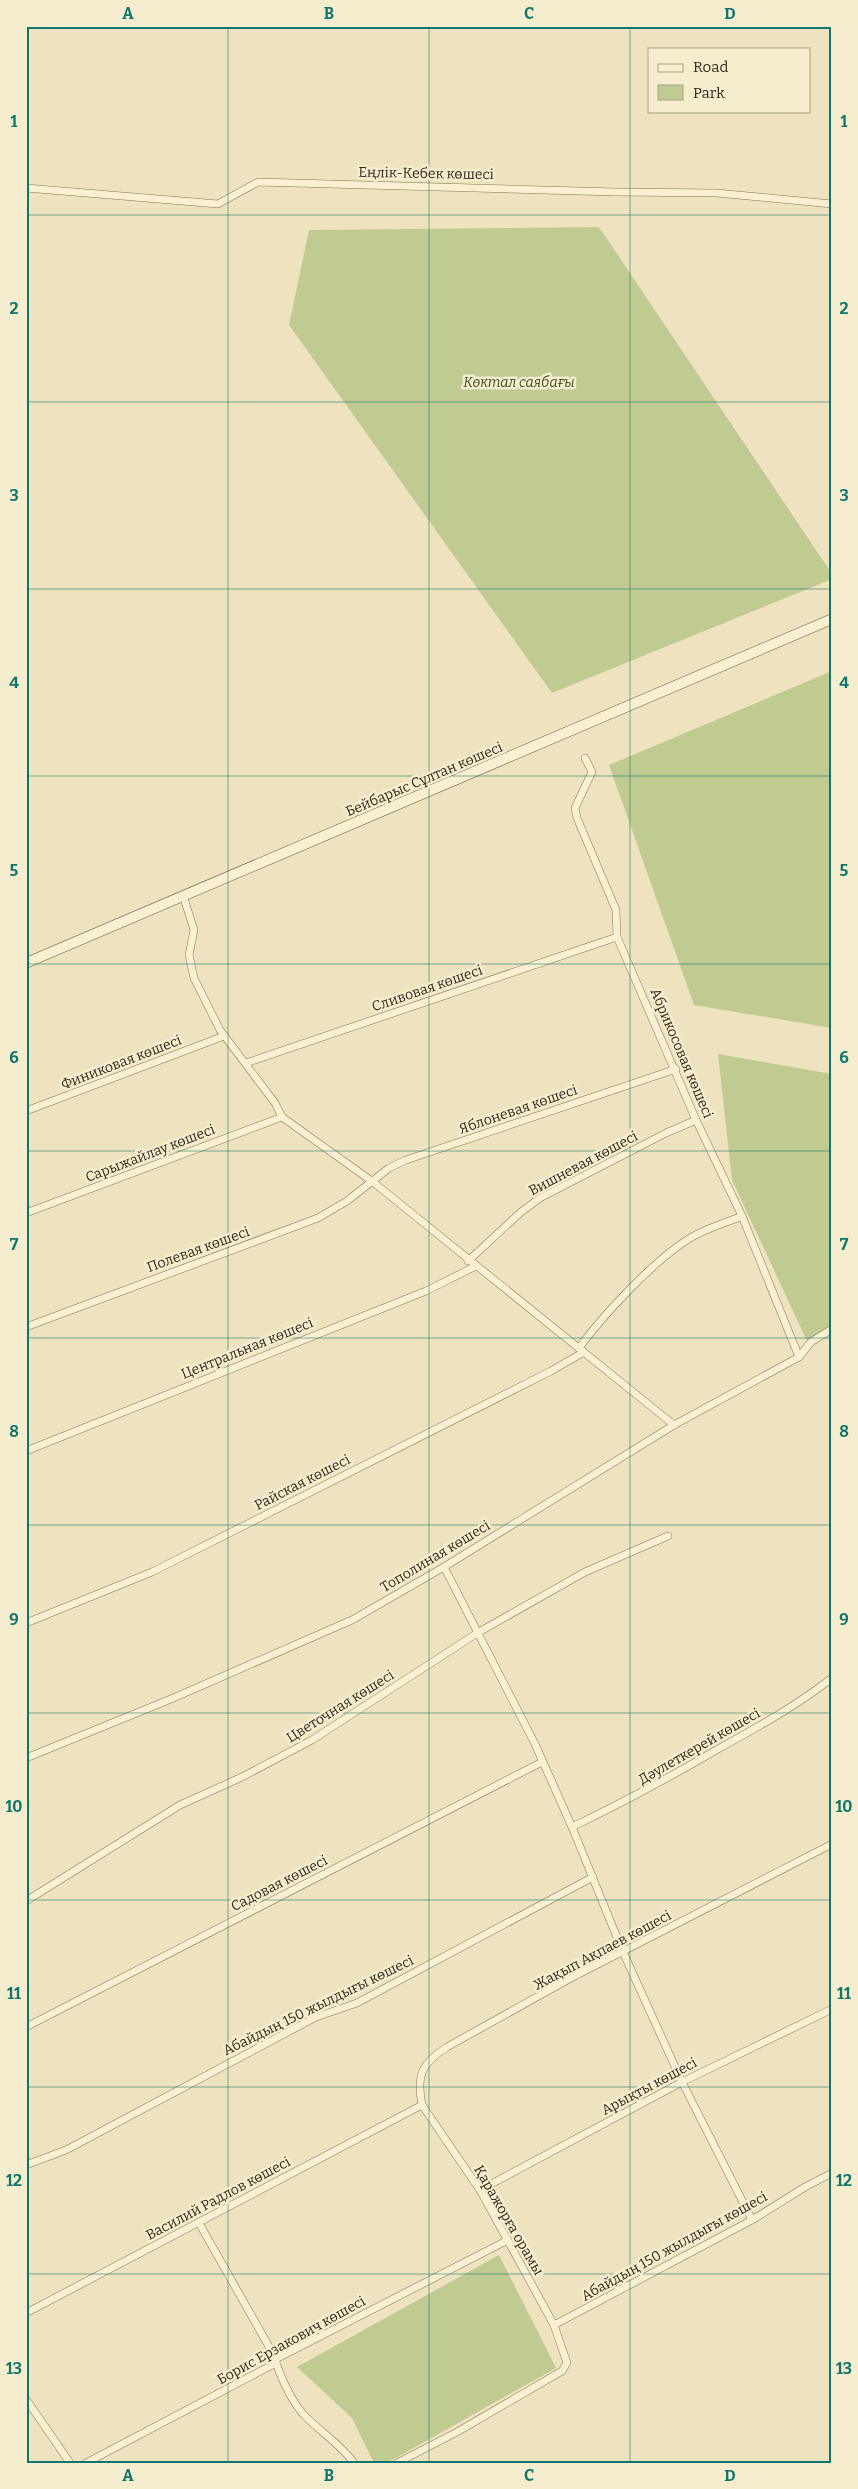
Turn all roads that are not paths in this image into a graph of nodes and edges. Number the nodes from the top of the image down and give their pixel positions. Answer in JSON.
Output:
{"nodes":[{"id":1,"x":26,"y":188,"type":"edge"},
{"id":2,"x":832,"y":204,"type":"edge"},
{"id":3,"x":832,"y":619,"type":"edge"},
{"id":4,"x":585,"y":758,"type":"dead end"},
{"id":5,"x":183,"y":894,"type":"junction"},
{"id":6,"x":617,"y":937,"type":"junction"},
{"id":7,"x":26,"y":963,"type":"edge"},
{"id":8,"x":224,"y":1036,"type":"junction"},
{"id":9,"x":246,"y":1064,"type":"junction"},
{"id":10,"x":676,"y":1069,"type":"junction"},
{"id":11,"x":26,"y":1111,"type":"edge"},
{"id":12,"x":282,"y":1117,"type":"junction"},
{"id":13,"x":696,"y":1120,"type":"junction"},
{"id":14,"x":373,"y":1182,"type":"junction"},
{"id":15,"x":26,"y":1213,"type":"edge"},
{"id":16,"x":742,"y":1216,"type":"junction"},
{"id":17,"x":468,"y":1261,"type":"junction"},
{"id":18,"x":476,"y":1266,"type":"junction"},
{"id":19,"x":26,"y":1327,"type":"edge"},
{"id":20,"x":832,"y":1329,"type":"edge"},
{"id":21,"x":581,"y":1350,"type":"junction"},
{"id":22,"x":799,"y":1357,"type":"junction"},
{"id":23,"x":674,"y":1425,"type":"junction"},
{"id":24,"x":26,"y":1451,"type":"edge"},
{"id":25,"x":668,"y":1536,"type":"dead end"},
{"id":26,"x":444,"y":1567,"type":"junction"},
{"id":27,"x":26,"y":1623,"type":"edge"},
{"id":28,"x":479,"y":1632,"type":"junction"},
{"id":29,"x":832,"y":1678,"type":"edge"},
{"id":30,"x":26,"y":1758,"type":"edge"},
{"id":31,"x":542,"y":1762,"type":"junction"},
{"id":32,"x":572,"y":1827,"type":"junction"},
{"id":33,"x":832,"y":1844,"type":"edge"},
{"id":34,"x":593,"y":1877,"type":"junction"},
{"id":35,"x":26,"y":1901,"type":"edge"},
{"id":36,"x":623,"y":1952,"type":"junction"},
{"id":37,"x":832,"y":2009,"type":"edge"},
{"id":38,"x":26,"y":2027,"type":"edge"},
{"id":39,"x":682,"y":2082,"type":"junction"},
{"id":40,"x":422,"y":2106,"type":"junction"},
{"id":41,"x":26,"y":2165,"type":"edge"},
{"id":42,"x":832,"y":2173,"type":"edge"},
{"id":43,"x":480,"y":2190,"type":"junction"},
{"id":44,"x":752,"y":2220,"type":"junction"},
{"id":45,"x":199,"y":2224,"type":"junction"},
{"id":46,"x":508,"y":2240,"type":"junction"},
{"id":47,"x":26,"y":2313,"type":"edge"},
{"id":48,"x":554,"y":2326,"type":"junction"},
{"id":49,"x":276,"y":2361,"type":"junction"},
{"id":50,"x":26,"y":2399,"type":"edge"},
{"id":51,"x":35,"y":2414,"type":"junction"},
{"id":52,"x":26,"y":2419,"type":"edge"},
{"id":53,"x":70,"y":2463,"type":"edge"},
{"id":54,"x":86,"y":2463,"type":"edge"},
{"id":55,"x":354,"y":2463,"type":"edge"},
{"id":56,"x":397,"y":2463,"type":"edge"}],
"edges":[{"from":1,"to":2,"type":"street","name":"Еңлік-Кебек көшесі"},
{"from":3,"to":5,"type":"street","name":"Бейбарыс Сұлтан көшесі"},
{"from":4,"to":6,"type":"street","name":"Абрикосовая көшесі"},
{"from":5,"to":7,"type":"street","name":"Бейбарыс Сұлтан көшесі"},
{"from":5,"to":8,"type":"street"},
{"from":6,"to":9,"type":"street","name":"Сливовая көшесі"},
{"from":6,"to":10,"type":"street","name":"Абрикосовая көшесі"},
{"from":8,"to":9,"type":"street"},
{"from":8,"to":11,"type":"street","name":"Финиковая көшесі"},
{"from":9,"to":12,"type":"street"},
{"from":10,"to":13,"type":"street","name":"Абрикосовая көшесі"},
{"from":10,"to":14,"type":"street","name":"Яблоневая көшесі"},
{"from":12,"to":14,"type":"street"},
{"from":12,"to":15,"type":"street","name":"Сарыжайлау көшесі"},
{"from":13,"to":16,"type":"street","name":"Абрикосовая көшесі"},
{"from":13,"to":17,"type":"street","name":"Вишневая көшесі"},
{"from":14,"to":17,"type":"street"},
{"from":14,"to":19,"type":"street","name":"Полевая көшесі"},
{"from":16,"to":21,"type":"street"},
{"from":16,"to":22,"type":"street","name":"Абрикосовая көшесі"},
{"from":17,"to":18,"type":"street"},
{"from":18,"to":21,"type":"street"},
{"from":18,"to":24,"type":"street","name":"Центральная көшесі"},
{"from":20,"to":22,"type":"street","name":"Тополиная көшесі"},
{"from":21,"to":23,"type":"street"},
{"from":21,"to":27,"type":"street","name":"Райская көшесі"},
{"from":22,"to":23,"type":"street","name":"Тополиная көшесі"},
{"from":23,"to":26,"type":"street","name":"Тополиная көшесі"},
{"from":25,"to":28,"type":"street","name":"Цветочная көшесі"},
{"from":26,"to":28,"type":"street"},
{"from":26,"to":30,"type":"street","name":"Тополиная көшесі"},
{"from":28,"to":31,"type":"street"},
{"from":28,"to":35,"type":"street","name":"Цветочная көшесі"},
{"from":29,"to":32,"type":"street","name":"Дәулеткерей көшесі"},
{"from":31,"to":32,"type":"street"},
{"from":31,"to":38,"type":"street","name":"Садовая көшесі"},
{"from":32,"to":34,"type":"street"},
{"from":33,"to":36,"type":"street","name":"Жақып Ақпаев көшесі"},
{"from":34,"to":36,"type":"street"},
{"from":34,"to":41,"type":"street","name":"Абайдың 150 жылдығы көшесі"},
{"from":36,"to":39,"type":"street"},
{"from":36,"to":40,"type":"street","name":"Жақып Ақпаев көшесі"},
{"from":37,"to":39,"type":"street","name":"Арықты көшесі"},
{"from":39,"to":43,"type":"street","name":"Арықты көшесі"},
{"from":39,"to":44,"type":"street"},
{"from":40,"to":43,"type":"street","name":"Қаражорға орамы"},
{"from":40,"to":45,"type":"street","name":"Василий Радлов көшесі"},
{"from":42,"to":44,"type":"street","name":"Абайдың 150 жылдығы көшесі"},
{"from":43,"to":46,"type":"street","name":"Қаражорға орамы"},
{"from":44,"to":48,"type":"street","name":"Абайдың 150 жылдығы көшесі"},
{"from":45,"to":47,"type":"street","name":"Василий Радлов көшесі"},
{"from":45,"to":49,"type":"street"},
{"from":46,"to":48,"type":"street","name":"Қаражорға орамы"},
{"from":46,"to":49,"type":"street","name":"Борис Ерзакович көшесі"},
{"from":48,"to":56,"type":"street","name":"Қаражорға орамы"},
{"from":49,"to":54,"type":"street","name":"Борис Ерзакович көшесі"},
{"from":49,"to":55,"type":"street"},
{"from":50,"to":51,"type":"street"},
{"from":51,"to":52,"type":"street"},
{"from":51,"to":53,"type":"street"}]}
